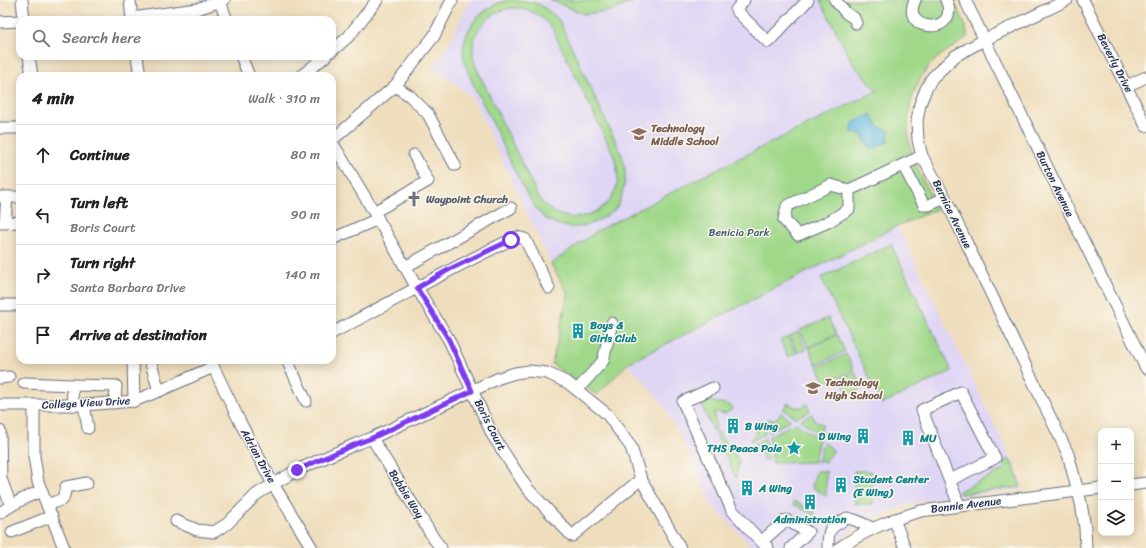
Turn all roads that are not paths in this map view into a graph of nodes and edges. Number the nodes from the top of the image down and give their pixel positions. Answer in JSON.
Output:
{"nodes":[{"id":1,"x":22,"y":0,"type":"edge"},
{"id":2,"x":130,"y":0,"type":"edge"},
{"id":3,"x":377,"y":0,"type":"edge"},
{"id":4,"x":452,"y":0,"type":"edge"},
{"id":5,"x":744,"y":0,"type":"edge"},
{"id":6,"x":808,"y":0,"type":"edge"},
{"id":7,"x":835,"y":0,"type":"edge"},
{"id":8,"x":915,"y":0,"type":"edge"},
{"id":9,"x":948,"y":0,"type":"edge"},
{"id":10,"x":965,"y":0,"type":"edge"},
{"id":11,"x":1067,"y":0,"type":"edge"},
{"id":12,"x":1083,"y":0,"type":"edge"},
{"id":13,"x":222,"y":1,"type":"edge"},
{"id":14,"x":24,"y":16,"type":"edge"},
{"id":15,"x":132,"y":16,"type":"edge"},
{"id":16,"x":152,"y":16,"type":"edge"},
{"id":17,"x":226,"y":16,"type":"edge"},
{"id":18,"x":16,"y":21,"type":"edge"},
{"id":19,"x":0,"y":22,"type":"edge"},
{"id":20,"x":856,"y":23,"type":"dead end"},
{"id":21,"x":984,"y":40,"type":"junction"},
{"id":22,"x":336,"y":47,"type":"edge"},
{"id":23,"x":30,"y":60,"type":"edge"},
{"id":24,"x":138,"y":60,"type":"edge"},
{"id":25,"x":243,"y":60,"type":"edge"},
{"id":26,"x":321,"y":60,"type":"edge"},
{"id":27,"x":31,"y":72,"type":"edge"},
{"id":28,"x":139,"y":72,"type":"edge"},
{"id":29,"x":248,"y":72,"type":"edge"},
{"id":30,"x":306,"y":72,"type":"edge"},
{"id":31,"x":1146,"y":77,"type":"edge"},
{"id":32,"x":395,"y":86,"type":"junction"},
{"id":33,"x":1127,"y":86,"type":"junction"},
{"id":34,"x":1146,"y":126,"type":"edge"},
{"id":35,"x":0,"y":128,"type":"edge"},
{"id":36,"x":16,"y":128,"type":"edge"},
{"id":37,"x":336,"y":138,"type":"edge"},
{"id":38,"x":336,"y":148,"type":"edge"},
{"id":39,"x":414,"y":155,"type":"dead end"},
{"id":40,"x":922,"y":156,"type":"junction"},
{"id":41,"x":455,"y":165,"type":"dead end"},
{"id":42,"x":904,"y":165,"type":"junction"},
{"id":43,"x":849,"y":190,"type":"junction"},
{"id":44,"x":4,"y":197,"type":"edge"},
{"id":45,"x":16,"y":197,"type":"edge"},
{"id":46,"x":945,"y":198,"type":"junction"},
{"id":47,"x":511,"y":208,"type":"dead end"},
{"id":48,"x":376,"y":215,"type":"junction"},
{"id":49,"x":16,"y":222,"type":"edge"},
{"id":50,"x":3,"y":223,"type":"edge"},
{"id":51,"x":336,"y":237,"type":"edge"},
{"id":52,"x":405,"y":267,"type":"junction"},
{"id":53,"x":417,"y":288,"type":"junction"},
{"id":54,"x":549,"y":288,"type":"dead end"},
{"id":55,"x":16,"y":304,"type":"edge"},
{"id":56,"x":0,"y":305,"type":"edge"},
{"id":57,"x":612,"y":323,"type":"dead end"},
{"id":58,"x":336,"y":331,"type":"edge"},
{"id":59,"x":134,"y":364,"type":"edge"},
{"id":60,"x":151,"y":364,"type":"edge"},
{"id":61,"x":211,"y":364,"type":"edge"},
{"id":62,"x":289,"y":364,"type":"edge"},
{"id":63,"x":1146,"y":368,"type":"edge"},
{"id":64,"x":24,"y":383,"type":"dead end"},
{"id":65,"x":72,"y":385,"type":"junction"},
{"id":66,"x":713,"y":388,"type":"dead end"},
{"id":67,"x":577,"y":390,"type":"junction"},
{"id":68,"x":159,"y":391,"type":"junction"},
{"id":69,"x":472,"y":391,"type":"junction"},
{"id":70,"x":134,"y":401,"type":"junction"},
{"id":71,"x":306,"y":401,"type":"dead end"},
{"id":72,"x":115,"y":403,"type":"junction"},
{"id":73,"x":0,"y":405,"type":"edge"},
{"id":74,"x":34,"y":405,"type":"junction"},
{"id":75,"x":79,"y":405,"type":"junction"},
{"id":76,"x":88,"y":428,"type":"dead end"},
{"id":77,"x":0,"y":431,"type":"edge"},
{"id":78,"x":372,"y":438,"type":"junction"},
{"id":79,"x":641,"y":479,"type":"junction"},
{"id":80,"x":950,"y":480,"type":"junction"},
{"id":81,"x":87,"y":483,"type":"dead end"},
{"id":82,"x":1146,"y":483,"type":"edge"},
{"id":83,"x":273,"y":484,"type":"junction"},
{"id":84,"x":1134,"y":485,"type":"edge"},
{"id":85,"x":1098,"y":488,"type":"edge"},
{"id":86,"x":42,"y":491,"type":"junction"},
{"id":87,"x":1078,"y":491,"type":"junction"},
{"id":88,"x":47,"y":505,"type":"junction"},
{"id":89,"x":959,"y":505,"type":"junction"},
{"id":90,"x":11,"y":506,"type":"junction"},
{"id":91,"x":0,"y":513,"type":"edge"},
{"id":92,"x":52,"y":516,"type":"junction"},
{"id":93,"x":894,"y":519,"type":"junction"},
{"id":94,"x":176,"y":521,"type":"dead end"},
{"id":95,"x":872,"y":528,"type":"junction"},
{"id":96,"x":12,"y":532,"type":"dead end"},
{"id":97,"x":765,"y":545,"type":"edge"},
{"id":98,"x":64,"y":548,"type":"edge"},
{"id":99,"x":312,"y":548,"type":"edge"},
{"id":100,"x":441,"y":548,"type":"edge"},
{"id":101,"x":680,"y":548,"type":"edge"},
{"id":102,"x":791,"y":548,"type":"edge"},
{"id":103,"x":828,"y":548,"type":"edge"},
{"id":104,"x":839,"y":548,"type":"edge"},
{"id":105,"x":905,"y":548,"type":"edge"},
{"id":106,"x":1086,"y":548,"type":"edge"}],
"edges":[{"from":1,"to":14,"type":"street"},
{"from":2,"to":15,"type":"street"},
{"from":3,"to":22,"type":"street"},
{"from":4,"to":32,"type":"street"},
{"from":5,"to":6,"type":"street"},
{"from":7,"to":20,"type":"street"},
{"from":8,"to":9,"type":"street"},
{"from":10,"to":21,"type":"street","name":"Burton Avenue"},
{"from":11,"to":21,"type":"street","name":"Bernice Avenue"},
{"from":12,"to":33,"type":"street","name":"Beverly Drive"},
{"from":13,"to":16,"type":"street"},
{"from":13,"to":17,"type":"street"},
{"from":18,"to":19,"type":"street"},
{"from":21,"to":40,"type":"street","name":"Bernice Avenue"},
{"from":21,"to":63,"type":"street","name":"Burton Avenue"},
{"from":23,"to":27,"type":"street"},
{"from":24,"to":28,"type":"street"},
{"from":25,"to":29,"type":"street"},
{"from":26,"to":30,"type":"street"},
{"from":31,"to":33,"type":"street"},
{"from":32,"to":37,"type":"street"},
{"from":32,"to":41,"type":"street"},
{"from":33,"to":34,"type":"street","name":"Beverly Drive"},
{"from":35,"to":36,"type":"street"},
{"from":38,"to":48,"type":"street","name":"Boris Court"},
{"from":39,"to":48,"type":"street"},
{"from":40,"to":42,"type":"street"},
{"from":40,"to":46,"type":"street","name":"Bernice Avenue"},
{"from":42,"to":43,"type":"street"},
{"from":42,"to":46,"type":"street"},
{"from":43,"to":43,"type":"street"},
{"from":44,"to":45,"type":"street"},
{"from":44,"to":50,"type":"street"},
{"from":46,"to":87,"type":"street","name":"Bernice Avenue"},
{"from":47,"to":52,"type":"street"},
{"from":48,"to":51,"type":"street"},
{"from":48,"to":52,"type":"street","name":"Boris Court"},
{"from":49,"to":50,"type":"street"},
{"from":52,"to":53,"type":"street","name":"Boris Court"},
{"from":53,"to":54,"type":"street"},
{"from":53,"to":58,"type":"street"},
{"from":53,"to":69,"type":"street","name":"Boris Court"},
{"from":55,"to":56,"type":"street"},
{"from":57,"to":67,"type":"street"},
{"from":59,"to":70,"type":"street"},
{"from":60,"to":68,"type":"street"},
{"from":61,"to":68,"type":"street","name":"College View Drive"},
{"from":61,"to":83,"type":"street","name":"Adrian Drive"},
{"from":62,"to":71,"type":"street"},
{"from":64,"to":65,"type":"street"},
{"from":65,"to":72,"type":"street"},
{"from":65,"to":75,"type":"street"},
{"from":66,"to":97,"type":"street"},
{"from":67,"to":69,"type":"street"},
{"from":67,"to":79,"type":"street"},
{"from":68,"to":70,"type":"street","name":"College View Drive"},
{"from":69,"to":78,"type":"street"},
{"from":69,"to":79,"type":"street","name":"Boris Court"},
{"from":70,"to":72,"type":"street","name":"College View Drive"},
{"from":72,"to":75,"type":"street","name":"College View Drive"},
{"from":73,"to":74,"type":"street","name":"College View Drive"},
{"from":74,"to":75,"type":"street","name":"College View Drive"},
{"from":74,"to":86,"type":"street"},
{"from":75,"to":76,"type":"street"},
{"from":77,"to":90,"type":"street"},
{"from":78,"to":83,"type":"street"},
{"from":78,"to":100,"type":"street","name":"Bobbie Way"},
{"from":79,"to":101,"type":"street"},
{"from":80,"to":80,"type":"street"},
{"from":80,"to":89,"type":"street"},
{"from":81,"to":88,"type":"street"},
{"from":82,"to":84,"type":"street"},
{"from":83,"to":94,"type":"street"},
{"from":83,"to":99,"type":"street","name":"Adrian Drive"},
{"from":85,"to":87,"type":"street","name":"Bonnie Avenue"},
{"from":86,"to":88,"type":"street"},
{"from":86,"to":90,"type":"street"},
{"from":87,"to":89,"type":"street","name":"Bonnie Avenue"},
{"from":87,"to":106,"type":"street","name":"Bernice Avenue"},
{"from":88,"to":92,"type":"street"},
{"from":89,"to":93,"type":"street","name":"Bonnie Avenue"},
{"from":90,"to":91,"type":"street"},
{"from":92,"to":96,"type":"street"},
{"from":92,"to":98,"type":"street"},
{"from":93,"to":95,"type":"street","name":"Bonnie Avenue"},
{"from":93,"to":105,"type":"street"},
{"from":95,"to":103,"type":"street"},
{"from":95,"to":104,"type":"street","name":"Bonnie Avenue"},
{"from":97,"to":102,"type":"street"}]}
